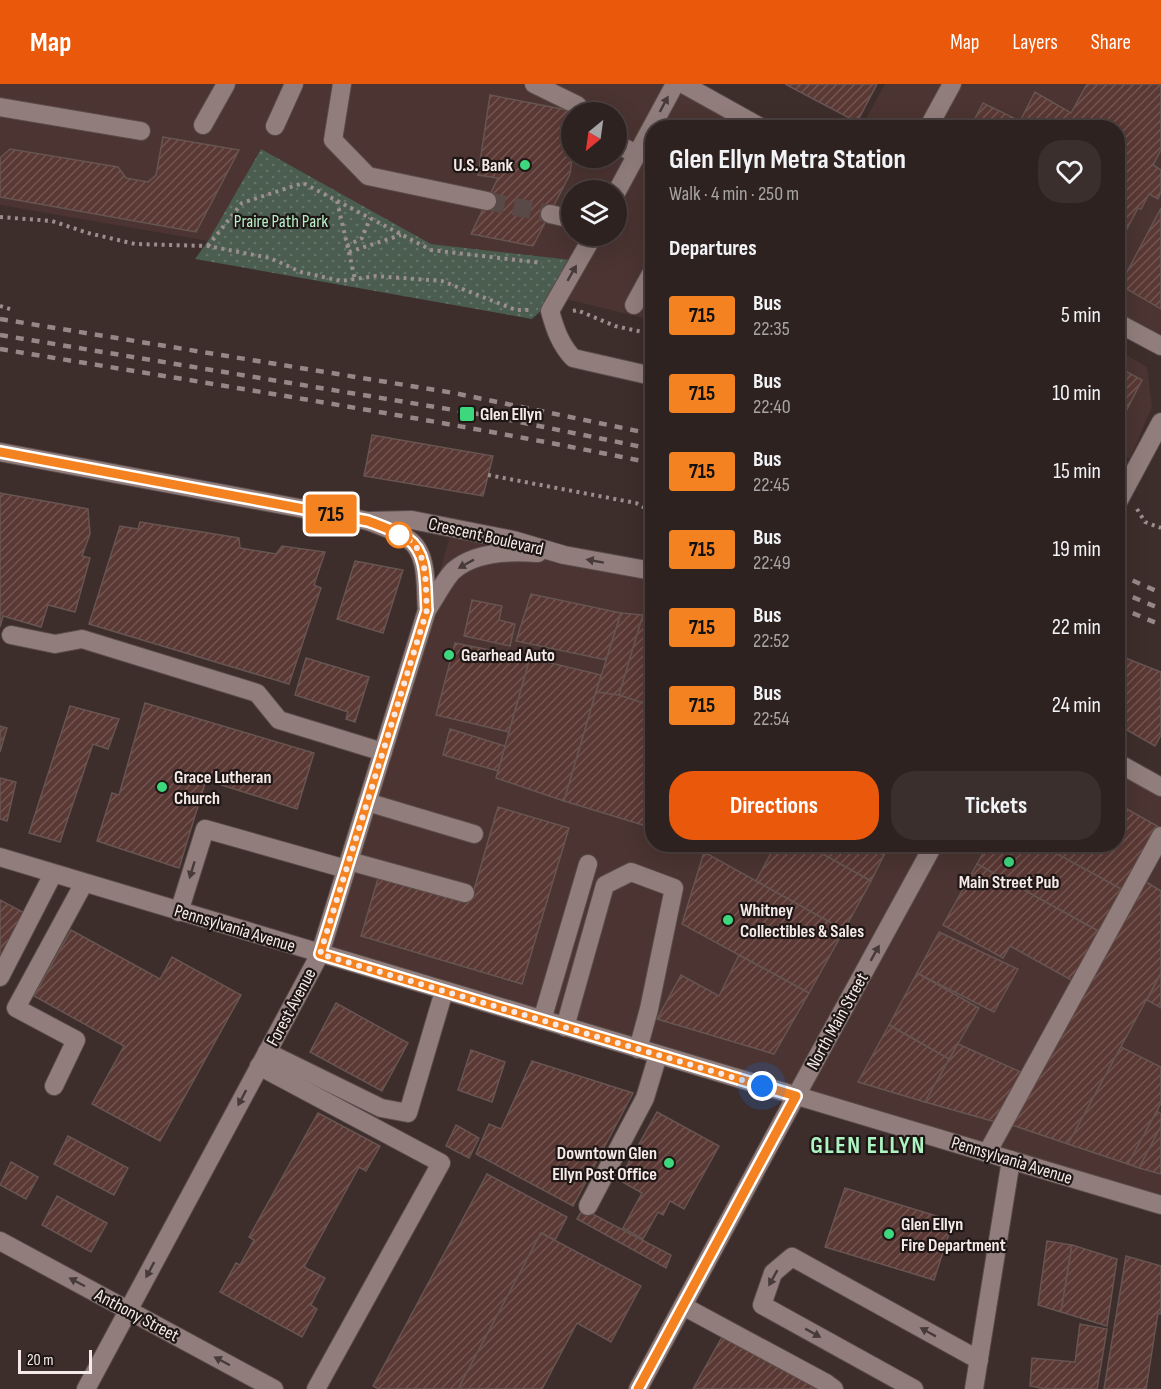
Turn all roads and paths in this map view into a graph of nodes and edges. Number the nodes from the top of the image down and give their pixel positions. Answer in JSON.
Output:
{"nodes":[{"id":1,"x":226,"y":84,"type":"edge"},
{"id":2,"x":294,"y":84,"type":"edge"},
{"id":3,"x":342,"y":84,"type":"edge"},
{"id":4,"x":534,"y":84,"type":"edge"},
{"id":5,"x":675,"y":84,"type":"edge"},
{"id":6,"x":683,"y":84,"type":"edge"},
{"id":7,"x":952,"y":84,"type":"edge"},
{"id":8,"x":570,"y":102,"type":"edge"},
{"id":9,"x":0,"y":107,"type":"edge"},
{"id":10,"x":655,"y":120,"type":"edge"},
{"id":11,"x":735,"y":120,"type":"edge"},
{"id":12,"x":932,"y":120,"type":"edge"},
{"id":13,"x":203,"y":125,"type":"dead end"},
{"id":14,"x":275,"y":126,"type":"dead end"},
{"id":15,"x":141,"y":131,"type":"dead end"},
{"id":16,"x":645,"y":139,"type":"edge"},
{"id":17,"x":627,"y":149,"type":"edge"},
{"id":18,"x":637,"y":154,"type":"junction"},
{"id":19,"x":623,"y":180,"type":"edge"},
{"id":20,"x":336,"y":200,"type":"junction"},
{"id":21,"x":487,"y":201,"type":"tunnel mouth"},
{"id":22,"x":550,"y":214,"type":"tunnel mouth"},
{"id":23,"x":561,"y":216,"type":"edge"},
{"id":24,"x":0,"y":217,"type":"edge"},
{"id":25,"x":370,"y":218,"type":"junction"},
{"id":26,"x":402,"y":235,"type":"junction"},
{"id":27,"x":208,"y":246,"type":"junction"},
{"id":28,"x":347,"y":246,"type":"junction"},
{"id":29,"x":587,"y":246,"type":"edge"},
{"id":30,"x":349,"y":252,"type":"junction"},
{"id":31,"x":542,"y":263,"type":"dead end"},
{"id":32,"x":355,"y":279,"type":"junction"},
{"id":33,"x":645,"y":285,"type":"edge"},
{"id":34,"x":634,"y":305,"type":"dead end"},
{"id":35,"x":0,"y":306,"type":"edge"},
{"id":36,"x":13,"y":310,"type":"dead end"},
{"id":37,"x":550,"y":311,"type":"junction"},
{"id":38,"x":1125,"y":326,"type":"edge"},
{"id":39,"x":645,"y":332,"type":"edge"},
{"id":40,"x":1161,"y":346,"type":"edge"},
{"id":41,"x":645,"y":374,"type":"edge"},
{"id":42,"x":1161,"y":422,"type":"edge"},
{"id":43,"x":0,"y":452,"type":"edge"},
{"id":44,"x":488,"y":476,"type":"dead end"},
{"id":45,"x":1125,"y":489,"type":"edge"},
{"id":46,"x":645,"y":508,"type":"edge"},
{"id":47,"x":368,"y":521,"type":"junction"},
{"id":48,"x":1145,"y":522,"type":"dead end"},
{"id":49,"x":1161,"y":528,"type":"edge"},
{"id":50,"x":564,"y":555,"type":"junction"},
{"id":51,"x":645,"y":570,"type":"edge"},
{"id":52,"x":427,"y":610,"type":"junction"},
{"id":53,"x":11,"y":635,"type":"dead end"},
{"id":54,"x":383,"y":752,"type":"junction"},
{"id":55,"x":1125,"y":767,"type":"edge"},
{"id":56,"x":1161,"y":787,"type":"edge"},
{"id":57,"x":367,"y":802,"type":"junction"},
{"id":58,"x":474,"y":834,"type":"dead end"},
{"id":59,"x":1161,"y":836,"type":"edge"},
{"id":60,"x":930,"y":852,"type":"edge"},
{"id":61,"x":0,"y":858,"type":"edge"},
{"id":62,"x":588,"y":864,"type":"dead end"},
{"id":63,"x":348,"y":865,"type":"junction"},
{"id":64,"x":53,"y":874,"type":"junction"},
{"id":65,"x":84,"y":883,"type":"junction"},
{"id":66,"x":465,"y":893,"type":"dead end"},
{"id":67,"x":179,"y":912,"type":"junction"},
{"id":68,"x":320,"y":954,"type":"junction"},
{"id":69,"x":0,"y":977,"type":"edge"},
{"id":70,"x":444,"y":991,"type":"junction"},
{"id":71,"x":542,"y":1020,"type":"junction"},
{"id":72,"x":565,"y":1027,"type":"junction"},
{"id":73,"x":638,"y":1049,"type":"junction"},
{"id":74,"x":657,"y":1054,"type":"junction"},
{"id":75,"x":263,"y":1059,"type":"junction"},
{"id":76,"x":54,"y":1086,"type":"dead end"},
{"id":77,"x":796,"y":1096,"type":"junction"},
{"id":78,"x":987,"y":1153,"type":"junction"},
{"id":79,"x":1011,"y":1160,"type":"junction"},
{"id":80,"x":1161,"y":1205,"type":"edge"},
{"id":81,"x":588,"y":1206,"type":"dead end"},
{"id":82,"x":0,"y":1241,"type":"edge"},
{"id":83,"x":682,"y":1306,"type":"junction"},
{"id":84,"x":128,"y":1310,"type":"junction"},
{"id":85,"x":979,"y":1360,"type":"junction"},
{"id":86,"x":86,"y":1389,"type":"edge"},
{"id":87,"x":274,"y":1389,"type":"edge"},
{"id":88,"x":316,"y":1389,"type":"edge"},
{"id":89,"x":638,"y":1389,"type":"edge"},
{"id":90,"x":834,"y":1389,"type":"edge"},
{"id":91,"x":914,"y":1389,"type":"edge"},
{"id":92,"x":974,"y":1389,"type":"edge"}],
"edges":[{"from":1,"to":13,"type":"street"},
{"from":2,"to":14,"type":"street"},
{"from":3,"to":21,"type":"street"},
{"from":4,"to":8,"type":"street"},
{"from":10,"to":5,"type":"street","one_way":true},
{"from":6,"to":11,"type":"street"},
{"from":7,"to":12,"type":"street"},
{"from":9,"to":15,"type":"street"},
{"from":18,"to":16,"type":"street","one_way":true},
{"from":17,"to":18,"type":"street"},
{"from":18,"to":19,"type":"street"},
{"from":20,"to":25,"type":"path"},
{"from":20,"to":27,"type":"path"},
{"from":20,"to":28,"type":"path"},
{"from":22,"to":23,"type":"street"},
{"from":24,"to":27,"type":"path"},
{"from":25,"to":26,"type":"path"},
{"from":25,"to":28,"type":"path"},
{"from":26,"to":30,"type":"path"},
{"from":26,"to":31,"type":"path"},
{"from":27,"to":32,"type":"path"},
{"from":28,"to":30,"type":"path"},
{"from":37,"to":29,"type":"street","one_way":true},
{"from":30,"to":32,"type":"path"},
{"from":32,"to":37,"type":"path"},
{"from":33,"to":34,"type":"street"},
{"from":35,"to":36,"type":"path"},
{"from":37,"to":39,"type":"path"},
{"from":37,"to":41,"type":"street"},
{"from":38,"to":40,"type":"street"},
{"from":42,"to":45,"type":"street"},
{"from":43,"to":47,"type":"street","name":"Crescent Boulevard"},
{"from":44,"to":46,"type":"path"},
{"from":47,"to":50,"type":"street","name":"Crescent Boulevard"},
{"from":47,"to":52,"type":"street","name":"Forest Avenue"},
{"from":48,"to":49,"type":"path"},
{"from":51,"to":50,"type":"street","name":"Crescent Boulevard","one_way":true},
{"from":50,"to":52,"type":"street","one_way":true},
{"from":52,"to":54,"type":"street","name":"Forest Avenue"},
{"from":53,"to":54,"type":"street"},
{"from":54,"to":57,"type":"street","name":"Forest Avenue"},
{"from":55,"to":56,"type":"street"},
{"from":57,"to":58,"type":"street"},
{"from":57,"to":63,"type":"street","name":"Forest Avenue"},
{"from":59,"to":78,"type":"street"},
{"from":77,"to":60,"type":"street","name":"North Main Street","one_way":true},
{"from":61,"to":64,"type":"street","name":"Pennsylvania Avenue"},
{"from":62,"to":71,"type":"street"},
{"from":63,"to":66,"type":"street"},
{"from":63,"to":67,"type":"street","one_way":true},
{"from":63,"to":68,"type":"street","name":"Forest Avenue"},
{"from":64,"to":65,"type":"street","name":"Pennsylvania Avenue"},
{"from":64,"to":69,"type":"street"},
{"from":65,"to":67,"type":"street","name":"Pennsylvania Avenue"},
{"from":65,"to":76,"type":"street"},
{"from":67,"to":68,"type":"street","name":"Pennsylvania Avenue"},
{"from":68,"to":70,"type":"street","name":"Pennsylvania Avenue"},
{"from":68,"to":75,"type":"street","name":"Forest Avenue"},
{"from":70,"to":71,"type":"street","name":"Pennsylvania Avenue"},
{"from":70,"to":75,"type":"street"},
{"from":71,"to":72,"type":"street","name":"Pennsylvania Avenue"},
{"from":72,"to":73,"type":"street","name":"Pennsylvania Avenue"},
{"from":72,"to":73,"type":"street"},
{"from":73,"to":74,"type":"street","name":"Pennsylvania Avenue"},
{"from":74,"to":77,"type":"street","name":"Pennsylvania Avenue"},
{"from":74,"to":81,"type":"street"},
{"from":75,"to":84,"type":"street","name":"Forest Avenue","one_way":true},
{"from":75,"to":88,"type":"street"},
{"from":77,"to":78,"type":"street","name":"Pennsylvania Avenue"},
{"from":77,"to":83,"type":"street","name":"North Main Street"},
{"from":78,"to":79,"type":"street","name":"Pennsylvania Avenue"},
{"from":79,"to":80,"type":"street","name":"Pennsylvania Avenue"},
{"from":79,"to":85,"type":"street"},
{"from":84,"to":82,"type":"street","name":"Anthony Street","one_way":true},
{"from":83,"to":89,"type":"street","name":"North Main Street"},
{"from":83,"to":90,"type":"street"},
{"from":84,"to":86,"type":"street","name":"Forest Avenue"},
{"from":87,"to":84,"type":"street","name":"Anthony Street","one_way":true},
{"from":85,"to":91,"type":"street","one_way":true},
{"from":85,"to":92,"type":"street"}]}
